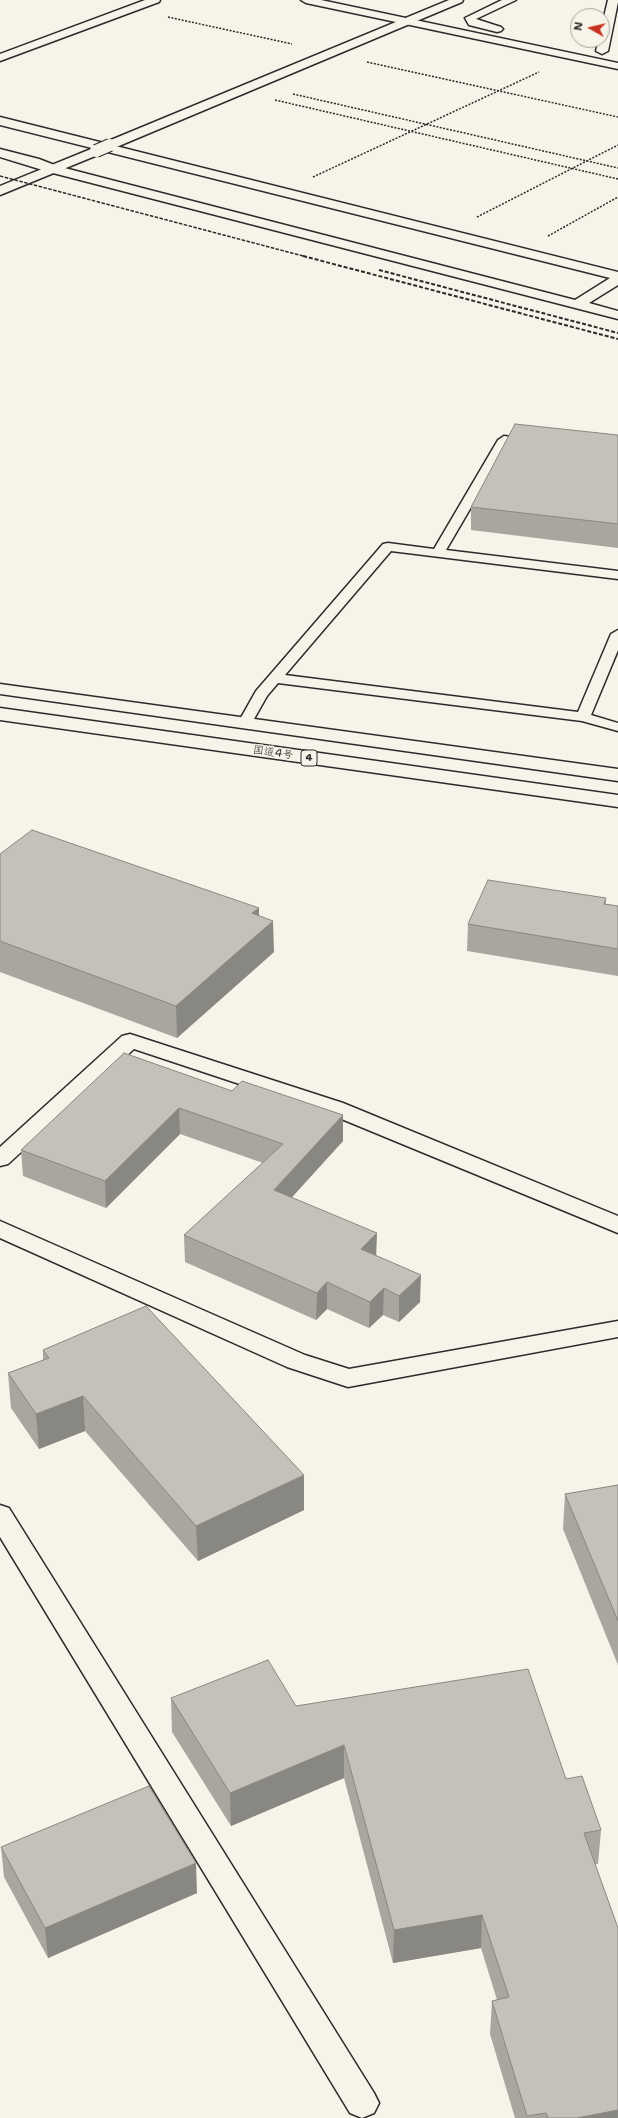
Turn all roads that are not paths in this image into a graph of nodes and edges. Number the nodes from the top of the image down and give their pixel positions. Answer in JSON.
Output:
{"nodes":[{"id":1,"x":155,"y":0,"type":"edge"},
{"id":2,"x":306,"y":0,"type":"edge"},
{"id":3,"x":458,"y":0,"type":"edge"},
{"id":4,"x":511,"y":0,"type":"edge"},
{"id":5,"x":613,"y":0,"type":"edge"},
{"id":6,"x":407,"y":21,"type":"junction"},
{"id":7,"x":508,"y":31,"type":"dead end"},
{"id":8,"x":603,"y":51,"type":"dead end"},
{"id":9,"x":0,"y":58,"type":"edge"},
{"id":10,"x":618,"y":66,"type":"edge"},
{"id":11,"x":0,"y":121,"type":"edge"},
{"id":12,"x":0,"y":153,"type":"edge"},
{"id":13,"x":53,"y":169,"type":"junction"},
{"id":14,"x":0,"y":191,"type":"edge"},
{"id":15,"x":618,"y":277,"type":"edge"},
{"id":16,"x":576,"y":305,"type":"junction"},
{"id":17,"x":618,"y":315,"type":"edge"},
{"id":18,"x":542,"y":444,"type":"edge"},
{"id":19,"x":438,"y":553,"type":"junction"},
{"id":20,"x":618,"y":575,"type":"edge"},
{"id":21,"x":618,"y":634,"type":"edge"},
{"id":22,"x":274,"y":678,"type":"junction"},
{"id":23,"x":0,"y":689,"type":"edge"},
{"id":24,"x":0,"y":714,"type":"edge"},
{"id":25,"x":584,"y":717,"type":"junction"},
{"id":26,"x":245,"y":723,"type":"junction"},
{"id":27,"x":618,"y":727,"type":"edge"},
{"id":28,"x":618,"y":775,"type":"edge"},
{"id":29,"x":618,"y":801,"type":"edge"},
{"id":30,"x":0,"y":1159,"type":"edge"},
{"id":31,"x":618,"y":1225,"type":"edge"},
{"id":32,"x":0,"y":1229,"type":"edge"},
{"id":33,"x":618,"y":1329,"type":"edge"},
{"id":34,"x":0,"y":1515,"type":"edge"},
{"id":35,"x":362,"y":2103,"type":"dead end"}],
"edges":[{"from":1,"to":9,"type":"main road"},
{"from":2,"to":6,"type":"main road"},
{"from":3,"to":6,"type":"main road"},
{"from":4,"to":7,"type":"main road"},
{"from":5,"to":8,"type":"main road"},
{"from":6,"to":10,"type":"main road"},
{"from":6,"to":13,"type":"main road","bridge":true},
{"from":11,"to":15,"type":"main road"},
{"from":12,"to":13,"type":"main road"},
{"from":13,"to":14,"type":"main road"},
{"from":13,"to":16,"type":"main road"},
{"from":15,"to":16,"type":"main road"},
{"from":16,"to":17,"type":"main road"},
{"from":18,"to":19,"type":"lane"},
{"from":19,"to":20,"type":"lane"},
{"from":19,"to":22,"type":"lane"},
{"from":21,"to":25,"type":"lane"},
{"from":22,"to":25,"type":"lane"},
{"from":22,"to":26,"type":"lane"},
{"from":23,"to":26,"type":"main road"},
{"from":24,"to":29,"type":"main road","name":"国道4号","number":"4"},
{"from":25,"to":27,"type":"lane"},
{"from":26,"to":28,"type":"main road"},
{"from":30,"to":31,"type":"main road"},
{"from":32,"to":33,"type":"main road"},
{"from":34,"to":35,"type":"main road"}]}
